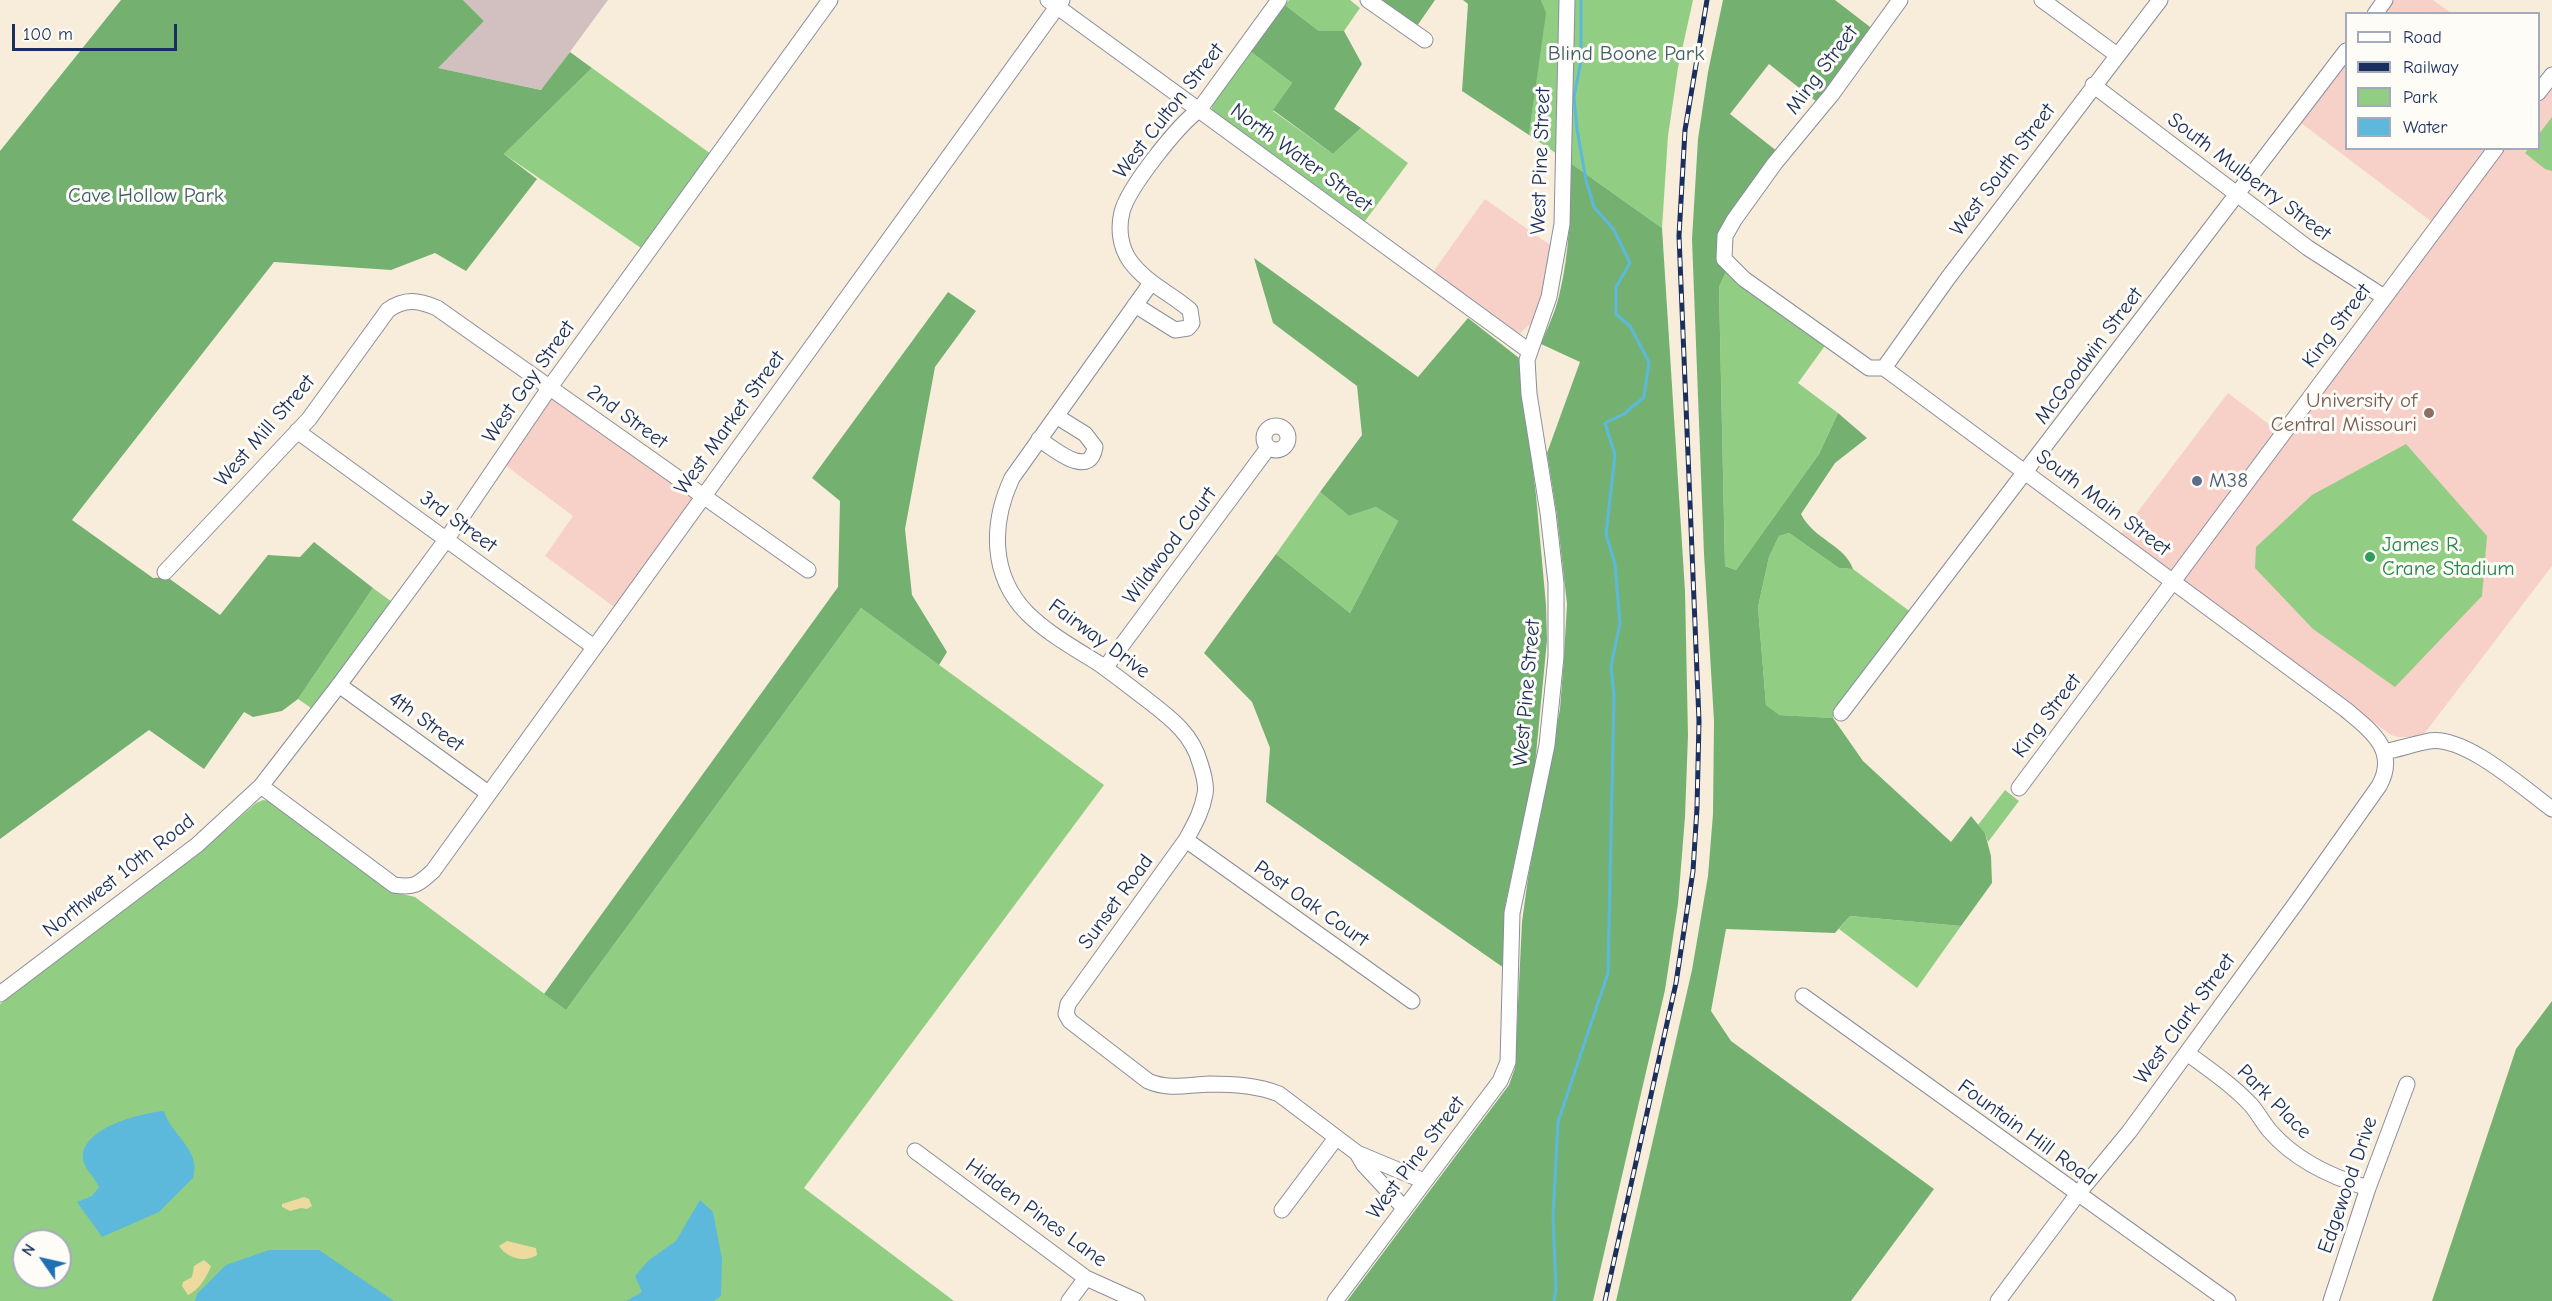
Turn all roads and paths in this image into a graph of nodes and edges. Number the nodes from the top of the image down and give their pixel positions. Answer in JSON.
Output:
{"nodes":[{"id":1,"x":830,"y":0,"type":"edge"},
{"id":2,"x":1279,"y":0,"type":"edge"},
{"id":3,"x":1368,"y":0,"type":"edge"},
{"id":4,"x":1567,"y":0,"type":"edge"},
{"id":5,"x":1900,"y":0,"type":"edge"},
{"id":6,"x":2042,"y":0,"type":"edge"},
{"id":7,"x":2160,"y":0,"type":"edge"},
{"id":8,"x":1056,"y":2,"type":"edge"},
{"id":9,"x":1425,"y":40,"type":"dead end"},
{"id":10,"x":2345,"y":52,"type":"edge"},
{"id":11,"x":2117,"y":55,"type":"junction"},
{"id":12,"x":2552,"y":75,"type":"edge"},
{"id":13,"x":2093,"y":85,"type":"junction"},
{"id":14,"x":2540,"y":90,"type":"edge"},
{"id":15,"x":1199,"y":110,"type":"junction"},
{"id":16,"x":2494,"y":150,"type":"edge"},
{"id":17,"x":1775,"y":163,"type":"joint"},
{"id":18,"x":2238,"y":195,"type":"junction"},
{"id":19,"x":1151,"y":283,"type":"junction"},
{"id":20,"x":2384,"y":297,"type":"junction"},
{"id":21,"x":420,"y":301,"type":"joint"},
{"id":22,"x":1135,"y":305,"type":"junction"},
{"id":23,"x":1528,"y":351,"type":"junction"},
{"id":24,"x":1884,"y":368,"type":"junction"},
{"id":25,"x":550,"y":387,"type":"junction"},
{"id":26,"x":1056,"y":416,"type":"junction"},
{"id":27,"x":297,"y":431,"type":"junction"},
{"id":28,"x":1039,"y":440,"type":"junction"},
{"id":29,"x":1268,"y":448,"type":"dead end"},
{"id":30,"x":2027,"y":472,"type":"junction"},
{"id":31,"x":702,"y":496,"type":"junction"},
{"id":32,"x":446,"y":540,"type":"junction"},
{"id":33,"x":808,"y":570,"type":"dead end"},
{"id":34,"x":165,"y":572,"type":"dead end"},
{"id":35,"x":2173,"y":581,"type":"junction"},
{"id":36,"x":594,"y":647,"type":"junction"},
{"id":37,"x":1105,"y":668,"type":"junction"},
{"id":38,"x":339,"y":685,"type":"junction"},
{"id":39,"x":1840,"y":713,"type":"dead end"},
{"id":40,"x":2384,"y":752,"type":"junction"},
{"id":41,"x":261,"y":786,"type":"junction"},
{"id":42,"x":2019,"y":788,"type":"dead end"},
{"id":43,"x":488,"y":794,"type":"junction"},
{"id":44,"x":2552,"y":809,"type":"edge"},
{"id":45,"x":1186,"y":840,"type":"junction"},
{"id":46,"x":0,"y":994,"type":"edge"},
{"id":47,"x":1803,"y":996,"type":"dead end"},
{"id":48,"x":1412,"y":1001,"type":"dead end"},
{"id":49,"x":2187,"y":1053,"type":"junction"},
{"id":50,"x":2407,"y":1084,"type":"dead end"},
{"id":51,"x":1336,"y":1138,"type":"junction"},
{"id":52,"x":915,"y":1151,"type":"dead end"},
{"id":53,"x":1357,"y":1153,"type":"junction"},
{"id":54,"x":1424,"y":1180,"type":"junction"},
{"id":55,"x":2368,"y":1188,"type":"junction"},
{"id":56,"x":2078,"y":1195,"type":"junction"},
{"id":57,"x":1404,"y":1208,"type":"junction"},
{"id":58,"x":1282,"y":1210,"type":"dead end"},
{"id":59,"x":1086,"y":1278,"type":"junction"},
{"id":60,"x":1069,"y":1301,"type":"edge"},
{"id":61,"x":1137,"y":1301,"type":"edge"},
{"id":62,"x":1335,"y":1301,"type":"edge"},
{"id":63,"x":1998,"y":1301,"type":"edge"},
{"id":64,"x":2228,"y":1301,"type":"edge"},
{"id":65,"x":2331,"y":1301,"type":"edge"}],
"edges":[{"from":1,"to":25,"type":"street","name":"West Gay Street"},
{"from":2,"to":15,"type":"street","name":"West Culton Street"},
{"from":3,"to":9,"type":"street"},
{"from":4,"to":23,"type":"street","name":"West Pine Street"},
{"from":5,"to":17,"type":"street","name":"Ming Street"},
{"from":6,"to":11,"type":"street"},
{"from":7,"to":11,"type":"street","name":"West South Street"},
{"from":8,"to":15,"type":"street","name":"North Water Street"},
{"from":8,"to":31,"type":"street","name":"West Market Street"},
{"from":10,"to":18,"type":"street","name":"McGoodwin Street"},
{"from":11,"to":13,"type":"street","name":"West South Street"},
{"from":12,"to":14,"type":"street"},
{"from":13,"to":18,"type":"street","name":"South Mulberry Street"},
{"from":13,"to":24,"type":"street","name":"West South Street"},
{"from":15,"to":19,"type":"street","name":"West Culton Street"},
{"from":15,"to":23,"type":"street","name":"North Water Street"},
{"from":16,"to":20,"type":"street","name":"King Street"},
{"from":17,"to":24,"type":"street","name":"South Main Street"},
{"from":18,"to":20,"type":"street","name":"South Mulberry Street"},
{"from":18,"to":30,"type":"street","name":"McGoodwin Street"},
{"from":19,"to":22,"type":"street","name":"Fairway Drive"},
{"from":19,"to":22,"type":"street","name":"West Culton Street"},
{"from":20,"to":35,"type":"street","name":"King Street"},
{"from":21,"to":25,"type":"street","name":"2nd Street"},
{"from":21,"to":27,"type":"street","name":"West Mill Street"},
{"from":22,"to":26,"type":"street","name":"Fairway Drive"},
{"from":23,"to":54,"type":"street","name":"West Pine Street"},
{"from":24,"to":30,"type":"street","name":"South Main Street"},
{"from":25,"to":31,"type":"street","name":"2nd Street"},
{"from":25,"to":32,"type":"street","name":"West Gay Street"},
{"from":26,"to":28,"type":"street","name":"Fairway Drive"},
{"from":26,"to":28,"type":"street"},
{"from":27,"to":32,"type":"street","name":"3rd Street"},
{"from":27,"to":34,"type":"street","name":"West Mill Street"},
{"from":28,"to":37,"type":"street","name":"Fairway Drive"},
{"from":29,"to":37,"type":"street","name":"Wildwood Court"},
{"from":30,"to":35,"type":"street","name":"South Main Street"},
{"from":30,"to":39,"type":"street","name":"McGoodwin Street"},
{"from":31,"to":33,"type":"street","name":"2nd Street"},
{"from":31,"to":36,"type":"street","name":"West Market Street"},
{"from":32,"to":36,"type":"street","name":"3rd Street"},
{"from":32,"to":38,"type":"street","name":"West Gay Street"},
{"from":35,"to":40,"type":"street","name":"South Main Street"},
{"from":35,"to":42,"type":"street","name":"King Street"},
{"from":36,"to":43,"type":"street","name":"West Market Street"},
{"from":37,"to":45,"type":"street","name":"Fairway Drive"},
{"from":38,"to":41,"type":"street","name":"West Gay Street"},
{"from":38,"to":43,"type":"street","name":"4th Street"},
{"from":40,"to":44,"type":"street"},
{"from":40,"to":49,"type":"street","name":"West Clark Street"},
{"from":41,"to":43,"type":"street","name":"West Market Street"},
{"from":41,"to":46,"type":"street","name":"Northwest 10th Road"},
{"from":45,"to":48,"type":"street","name":"Post Oak Court"},
{"from":45,"to":51,"type":"street","name":"Sunset Road"},
{"from":47,"to":56,"type":"street","name":"Fountain Hill Road"},
{"from":49,"to":55,"type":"street","name":"Park Place"},
{"from":49,"to":56,"type":"street","name":"West Clark Street"},
{"from":50,"to":55,"type":"street","name":"Edgewood Drive"},
{"from":51,"to":53,"type":"street","name":"Sunset Road"},
{"from":51,"to":58,"type":"street"},
{"from":52,"to":59,"type":"street","name":"Hidden Pines Lane"},
{"from":53,"to":54,"type":"street"},
{"from":53,"to":57,"type":"street"},
{"from":54,"to":57,"type":"street","name":"West Pine Street"},
{"from":55,"to":65,"type":"street","name":"Edgewood Drive"},
{"from":56,"to":63,"type":"street","name":"West Clark Street"},
{"from":56,"to":64,"type":"street","name":"Fountain Hill Road"},
{"from":57,"to":62,"type":"street","name":"West Pine Street"},
{"from":59,"to":60,"type":"street"},
{"from":59,"to":61,"type":"street","name":"Hidden Pines Lane"}]}
